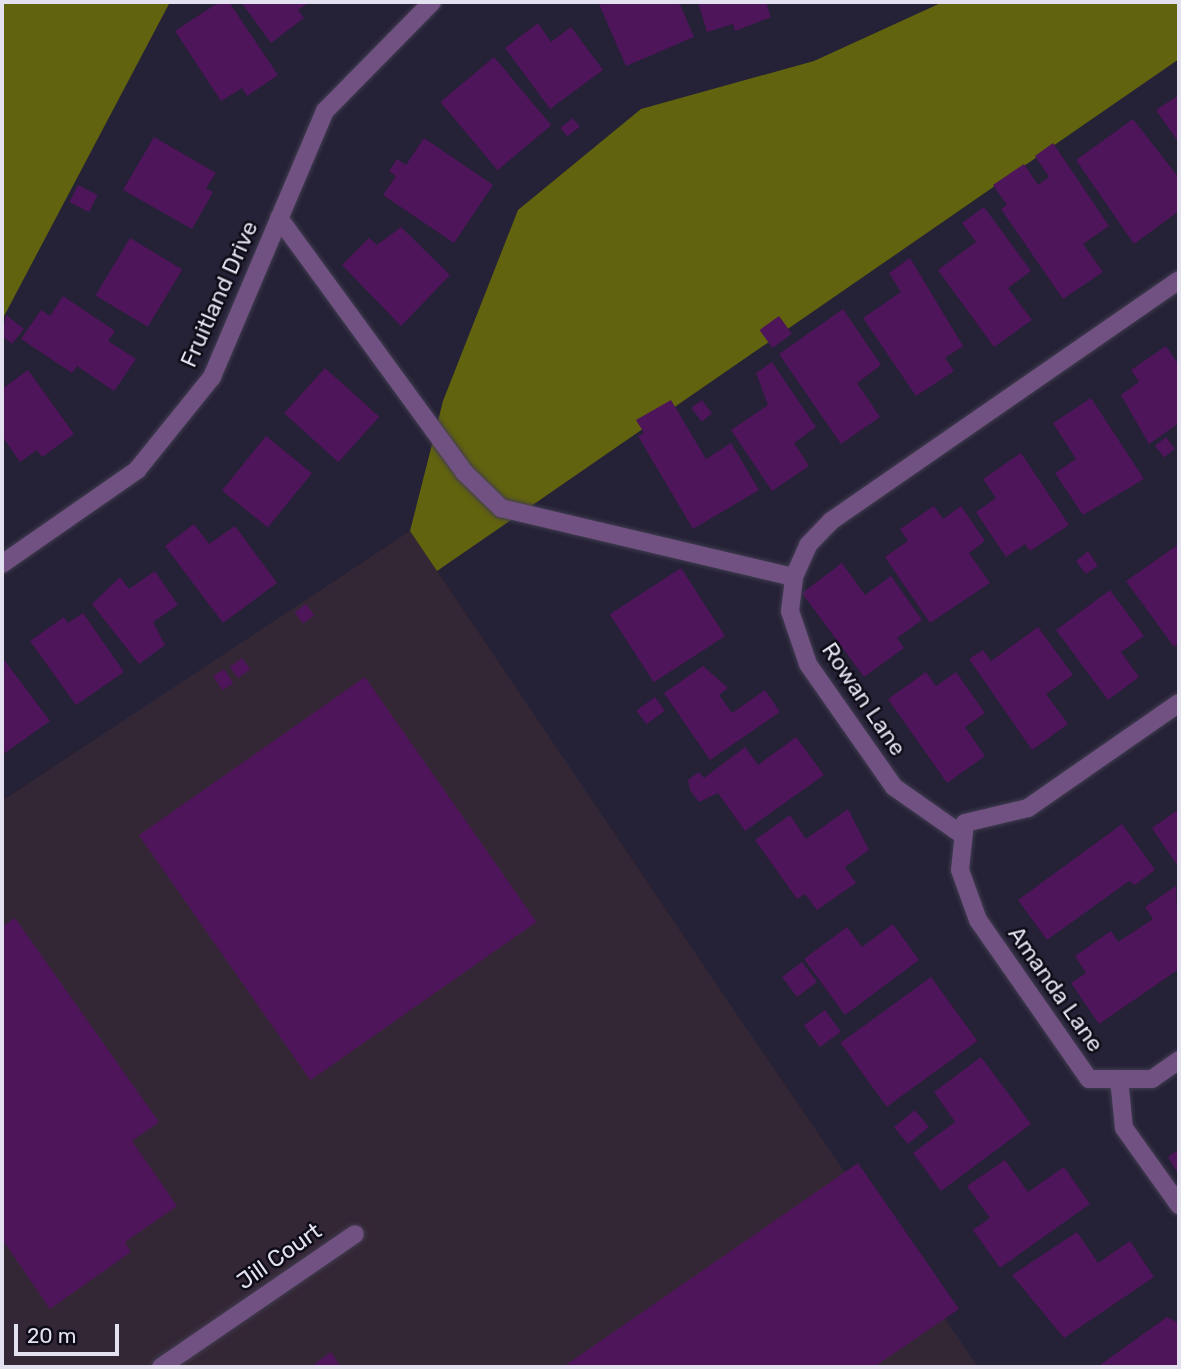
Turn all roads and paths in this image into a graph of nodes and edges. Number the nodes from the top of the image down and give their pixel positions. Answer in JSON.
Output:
{"nodes":[{"id":1,"x":432,"y":2,"type":"edge"},
{"id":2,"x":279,"y":218,"type":"junction"},
{"id":3,"x":1179,"y":280,"type":"edge"},
{"id":4,"x":2,"y":564,"type":"edge"},
{"id":5,"x":794,"y":577,"type":"junction"},
{"id":6,"x":1179,"y":703,"type":"edge"},
{"id":7,"x":961,"y":834,"type":"junction"},
{"id":8,"x":1179,"y":1060,"type":"edge"},
{"id":9,"x":1119,"y":1079,"type":"junction"},
{"id":10,"x":1179,"y":1205,"type":"edge"},
{"id":11,"x":355,"y":1234,"type":"dead end"},
{"id":12,"x":162,"y":1367,"type":"edge"}],
"edges":[{"from":1,"to":2,"type":"street","name":"Fruitland Drive"},
{"from":2,"to":4,"type":"street","name":"Fruitland Drive"},
{"from":2,"to":5,"type":"street"},
{"from":3,"to":5,"type":"street","name":"Rowan Lane"},
{"from":5,"to":7,"type":"street","name":"Rowan Lane"},
{"from":6,"to":7,"type":"street"},
{"from":7,"to":9,"type":"street","name":"Amanda Lane"},
{"from":8,"to":9,"type":"street","name":"Amanda Lane"},
{"from":9,"to":10,"type":"street"},
{"from":11,"to":12,"type":"street","name":"Jill Court"}]}
